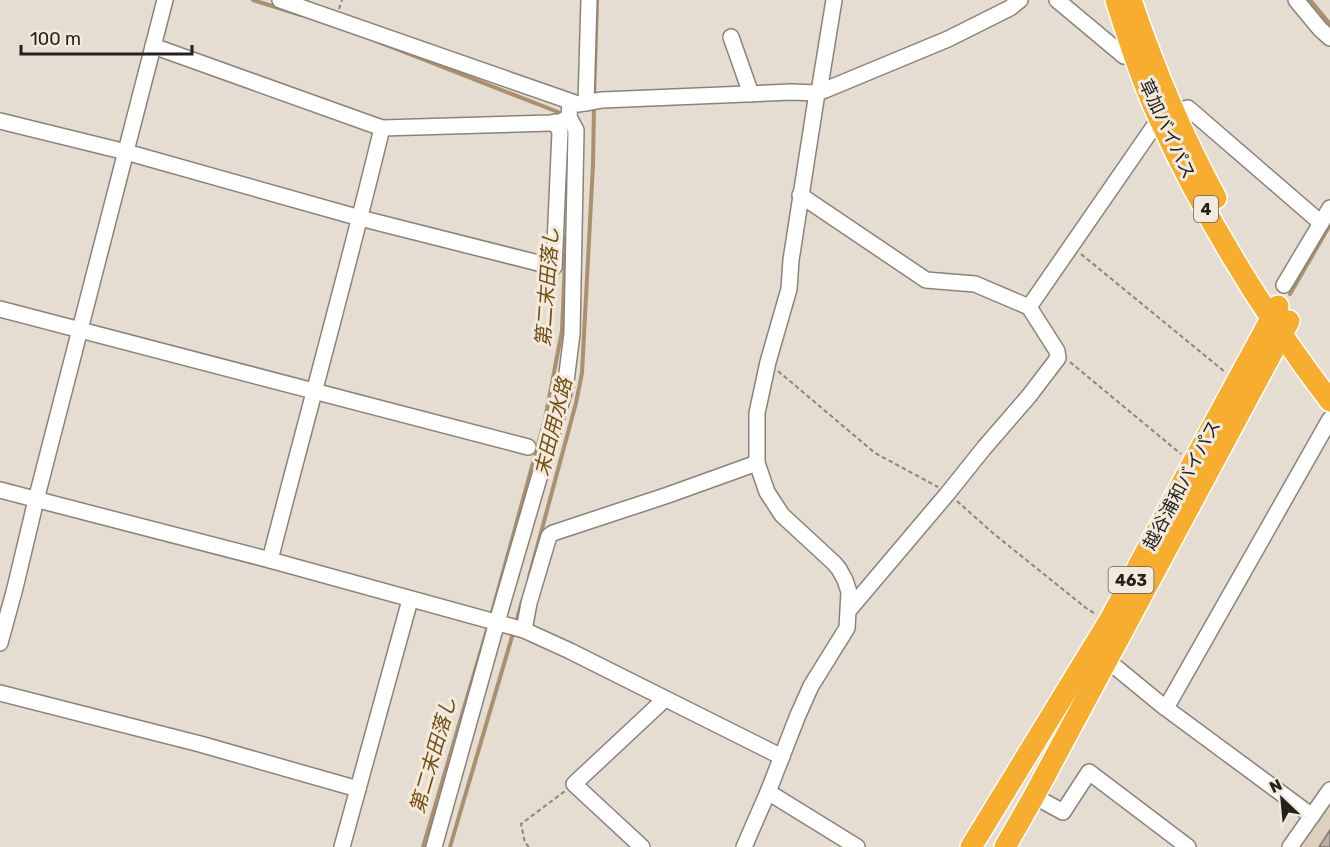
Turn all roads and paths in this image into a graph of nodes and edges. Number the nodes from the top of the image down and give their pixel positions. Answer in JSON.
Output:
{"nodes":[{"id":1,"x":165,"y":0,"type":"edge"},
{"id":2,"x":280,"y":0,"type":"edge"},
{"id":3,"x":589,"y":0,"type":"edge"},
{"id":4,"x":834,"y":0,"type":"edge"},
{"id":5,"x":1020,"y":0,"type":"edge"},
{"id":6,"x":1057,"y":0,"type":"edge"},
{"id":7,"x":1116,"y":0,"type":"edge"},
{"id":8,"x":1131,"y":0,"type":"edge"},
{"id":9,"x":1296,"y":0,"type":"edge"},
{"id":10,"x":731,"y":37,"type":"dead end"},
{"id":11,"x":1330,"y":38,"type":"edge"},
{"id":12,"x":153,"y":46,"type":"junction"},
{"id":13,"x":1133,"y":52,"type":"junction"},
{"id":14,"x":818,"y":92,"type":"junction"},
{"id":15,"x":751,"y":94,"type":"junction"},
{"id":16,"x":570,"y":111,"type":"junction"},
{"id":17,"x":1166,"y":115,"type":"junction"},
{"id":18,"x":0,"y":121,"type":"edge"},
{"id":19,"x":382,"y":128,"type":"junction"},
{"id":20,"x":126,"y":152,"type":"junction"},
{"id":21,"x":800,"y":195,"type":"junction"},
{"id":22,"x":1330,"y":208,"type":"edge"},
{"id":23,"x":360,"y":218,"type":"junction"},
{"id":24,"x":1321,"y":223,"type":"junction"},
{"id":25,"x":1071,"y":246,"type":"junction"},
{"id":26,"x":1284,"y":285,"type":"dead end"},
{"id":27,"x":1029,"y":307,"type":"junction"},
{"id":28,"x":0,"y":309,"type":"edge"},
{"id":29,"x":1280,"y":320,"type":"junction"},
{"id":30,"x":80,"y":330,"type":"junction"},
{"id":31,"x":1057,"y":351,"type":"junction"},
{"id":32,"x":768,"y":362,"type":"junction"},
{"id":33,"x":1330,"y":378,"type":"edge"},
{"id":34,"x":1237,"y":381,"type":"junction"},
{"id":35,"x":314,"y":391,"type":"junction"},
{"id":36,"x":1330,"y":401,"type":"edge"},
{"id":37,"x":1330,"y":419,"type":"edge"},
{"id":38,"x":528,"y":447,"type":"dead end"},
{"id":39,"x":757,"y":463,"type":"junction"},
{"id":40,"x":1193,"y":463,"type":"junction"},
{"id":41,"x":0,"y":490,"type":"edge"},
{"id":42,"x":948,"y":493,"type":"junction"},
{"id":43,"x":36,"y":500,"type":"junction"},
{"id":44,"x":270,"y":560,"type":"junction"},
{"id":45,"x":410,"y":600,"type":"junction"},
{"id":46,"x":849,"y":610,"type":"junction"},
{"id":47,"x":1111,"y":618,"type":"junction"},
{"id":48,"x":496,"y":622,"type":"junction"},
{"id":49,"x":524,"y":630,"type":"junction"},
{"id":50,"x":0,"y":643,"type":"edge"},
{"id":51,"x":1107,"y":660,"type":"junction"},
{"id":52,"x":0,"y":693,"type":"edge"},
{"id":53,"x":665,"y":699,"type":"junction"},
{"id":54,"x":1166,"y":708,"type":"junction"},
{"id":55,"x":782,"y":757,"type":"junction"},
{"id":56,"x":574,"y":784,"type":"junction"},
{"id":57,"x":358,"y":789,"type":"junction"},
{"id":58,"x":1330,"y":790,"type":"edge"},
{"id":59,"x":768,"y":792,"type":"junction"},
{"id":60,"x":1034,"y":796,"type":"junction"},
{"id":61,"x":1312,"y":816,"type":"junction"},
{"id":62,"x":342,"y":847,"type":"edge"},
{"id":63,"x":434,"y":847,"type":"edge"},
{"id":64,"x":529,"y":847,"type":"edge"},
{"id":65,"x":642,"y":847,"type":"edge"},
{"id":66,"x":744,"y":847,"type":"edge"},
{"id":67,"x":857,"y":847,"type":"edge"},
{"id":68,"x":971,"y":847,"type":"edge"},
{"id":69,"x":1005,"y":847,"type":"edge"},
{"id":70,"x":1188,"y":847,"type":"edge"},
{"id":71,"x":1290,"y":847,"type":"edge"}],
"edges":[{"from":1,"to":12,"type":"street"},
{"from":2,"to":16,"type":"street"},
{"from":3,"to":16,"type":"street"},
{"from":4,"to":14,"type":"street"},
{"from":5,"to":14,"type":"street"},
{"from":6,"to":13,"type":"street"},
{"from":7,"to":13,"type":"highway","name":"草加バイパス","number":"4"},
{"from":8,"to":17,"type":"highway","name":"草加バイパス","number":"4"},
{"from":9,"to":11,"type":"street"},
{"from":10,"to":15,"type":"street"},
{"from":12,"to":19,"type":"street"},
{"from":12,"to":20,"type":"street"},
{"from":13,"to":17,"type":"highway","name":"草加バイパス","number":"4"},
{"from":14,"to":15,"type":"street"},
{"from":14,"to":21,"type":"street"},
{"from":15,"to":16,"type":"street"},
{"from":16,"to":19,"type":"street"},
{"from":16,"to":23,"type":"street"},
{"from":16,"to":48,"type":"street"},
{"from":17,"to":24,"type":"street"},
{"from":17,"to":25,"type":"street"},
{"from":17,"to":29,"type":"highway","name":"草加バイパス","number":"4"},
{"from":18,"to":20,"type":"street"},
{"from":19,"to":23,"type":"street"},
{"from":20,"to":23,"type":"street"},
{"from":20,"to":30,"type":"street"},
{"from":21,"to":27,"type":"street"},
{"from":21,"to":32,"type":"street"},
{"from":22,"to":24,"type":"street"},
{"from":23,"to":35,"type":"street"},
{"from":24,"to":26,"type":"street"},
{"from":25,"to":27,"type":"street"},
{"from":25,"to":34,"type":"path"},
{"from":27,"to":31,"type":"street"},
{"from":28,"to":30,"type":"street"},
{"from":29,"to":33,"type":"highway","name":"草加バイパス","number":"4"},
{"from":29,"to":34,"type":"highway","name":"越谷浦和バイパス","number":"463"},
{"from":29,"to":36,"type":"highway","name":"草加バイパス","number":"4"},
{"from":29,"to":51,"type":"highway","name":"越谷浦和バイパス","number":"463"},
{"from":30,"to":35,"type":"street"},
{"from":30,"to":43,"type":"street"},
{"from":31,"to":40,"type":"path"},
{"from":31,"to":42,"type":"street"},
{"from":32,"to":39,"type":"street"},
{"from":32,"to":42,"type":"path"},
{"from":34,"to":40,"type":"highway","name":"越谷浦和バイパス","number":"463"},
{"from":35,"to":38,"type":"street"},
{"from":35,"to":44,"type":"street"},
{"from":37,"to":54,"type":"street"},
{"from":39,"to":46,"type":"street"},
{"from":39,"to":49,"type":"street"},
{"from":40,"to":47,"type":"highway","name":"越谷浦和バイパス","number":"463"},
{"from":41,"to":43,"type":"street"},
{"from":42,"to":46,"type":"street"},
{"from":42,"to":47,"type":"path"},
{"from":43,"to":44,"type":"street"},
{"from":43,"to":50,"type":"street"},
{"from":44,"to":45,"type":"street"},
{"from":45,"to":48,"type":"street"},
{"from":45,"to":57,"type":"street"},
{"from":46,"to":55,"type":"street"},
{"from":47,"to":68,"type":"highway","name":"越谷浦和バイパス","number":"463"},
{"from":48,"to":49,"type":"street"},
{"from":48,"to":63,"type":"street"},
{"from":49,"to":53,"type":"street"},
{"from":51,"to":54,"type":"street"},
{"from":51,"to":60,"type":"highway","name":"越谷浦和バイパス","number":"463"},
{"from":52,"to":57,"type":"street"},
{"from":53,"to":55,"type":"street"},
{"from":53,"to":56,"type":"street"},
{"from":54,"to":61,"type":"street"},
{"from":55,"to":59,"type":"street"},
{"from":56,"to":64,"type":"path"},
{"from":56,"to":65,"type":"street"},
{"from":57,"to":62,"type":"street"},
{"from":58,"to":61,"type":"street"},
{"from":59,"to":66,"type":"street"},
{"from":59,"to":67,"type":"street"},
{"from":60,"to":69,"type":"highway","name":"越谷浦和バイパス","number":"463"},
{"from":60,"to":70,"type":"street"},
{"from":61,"to":71,"type":"street"}]}
